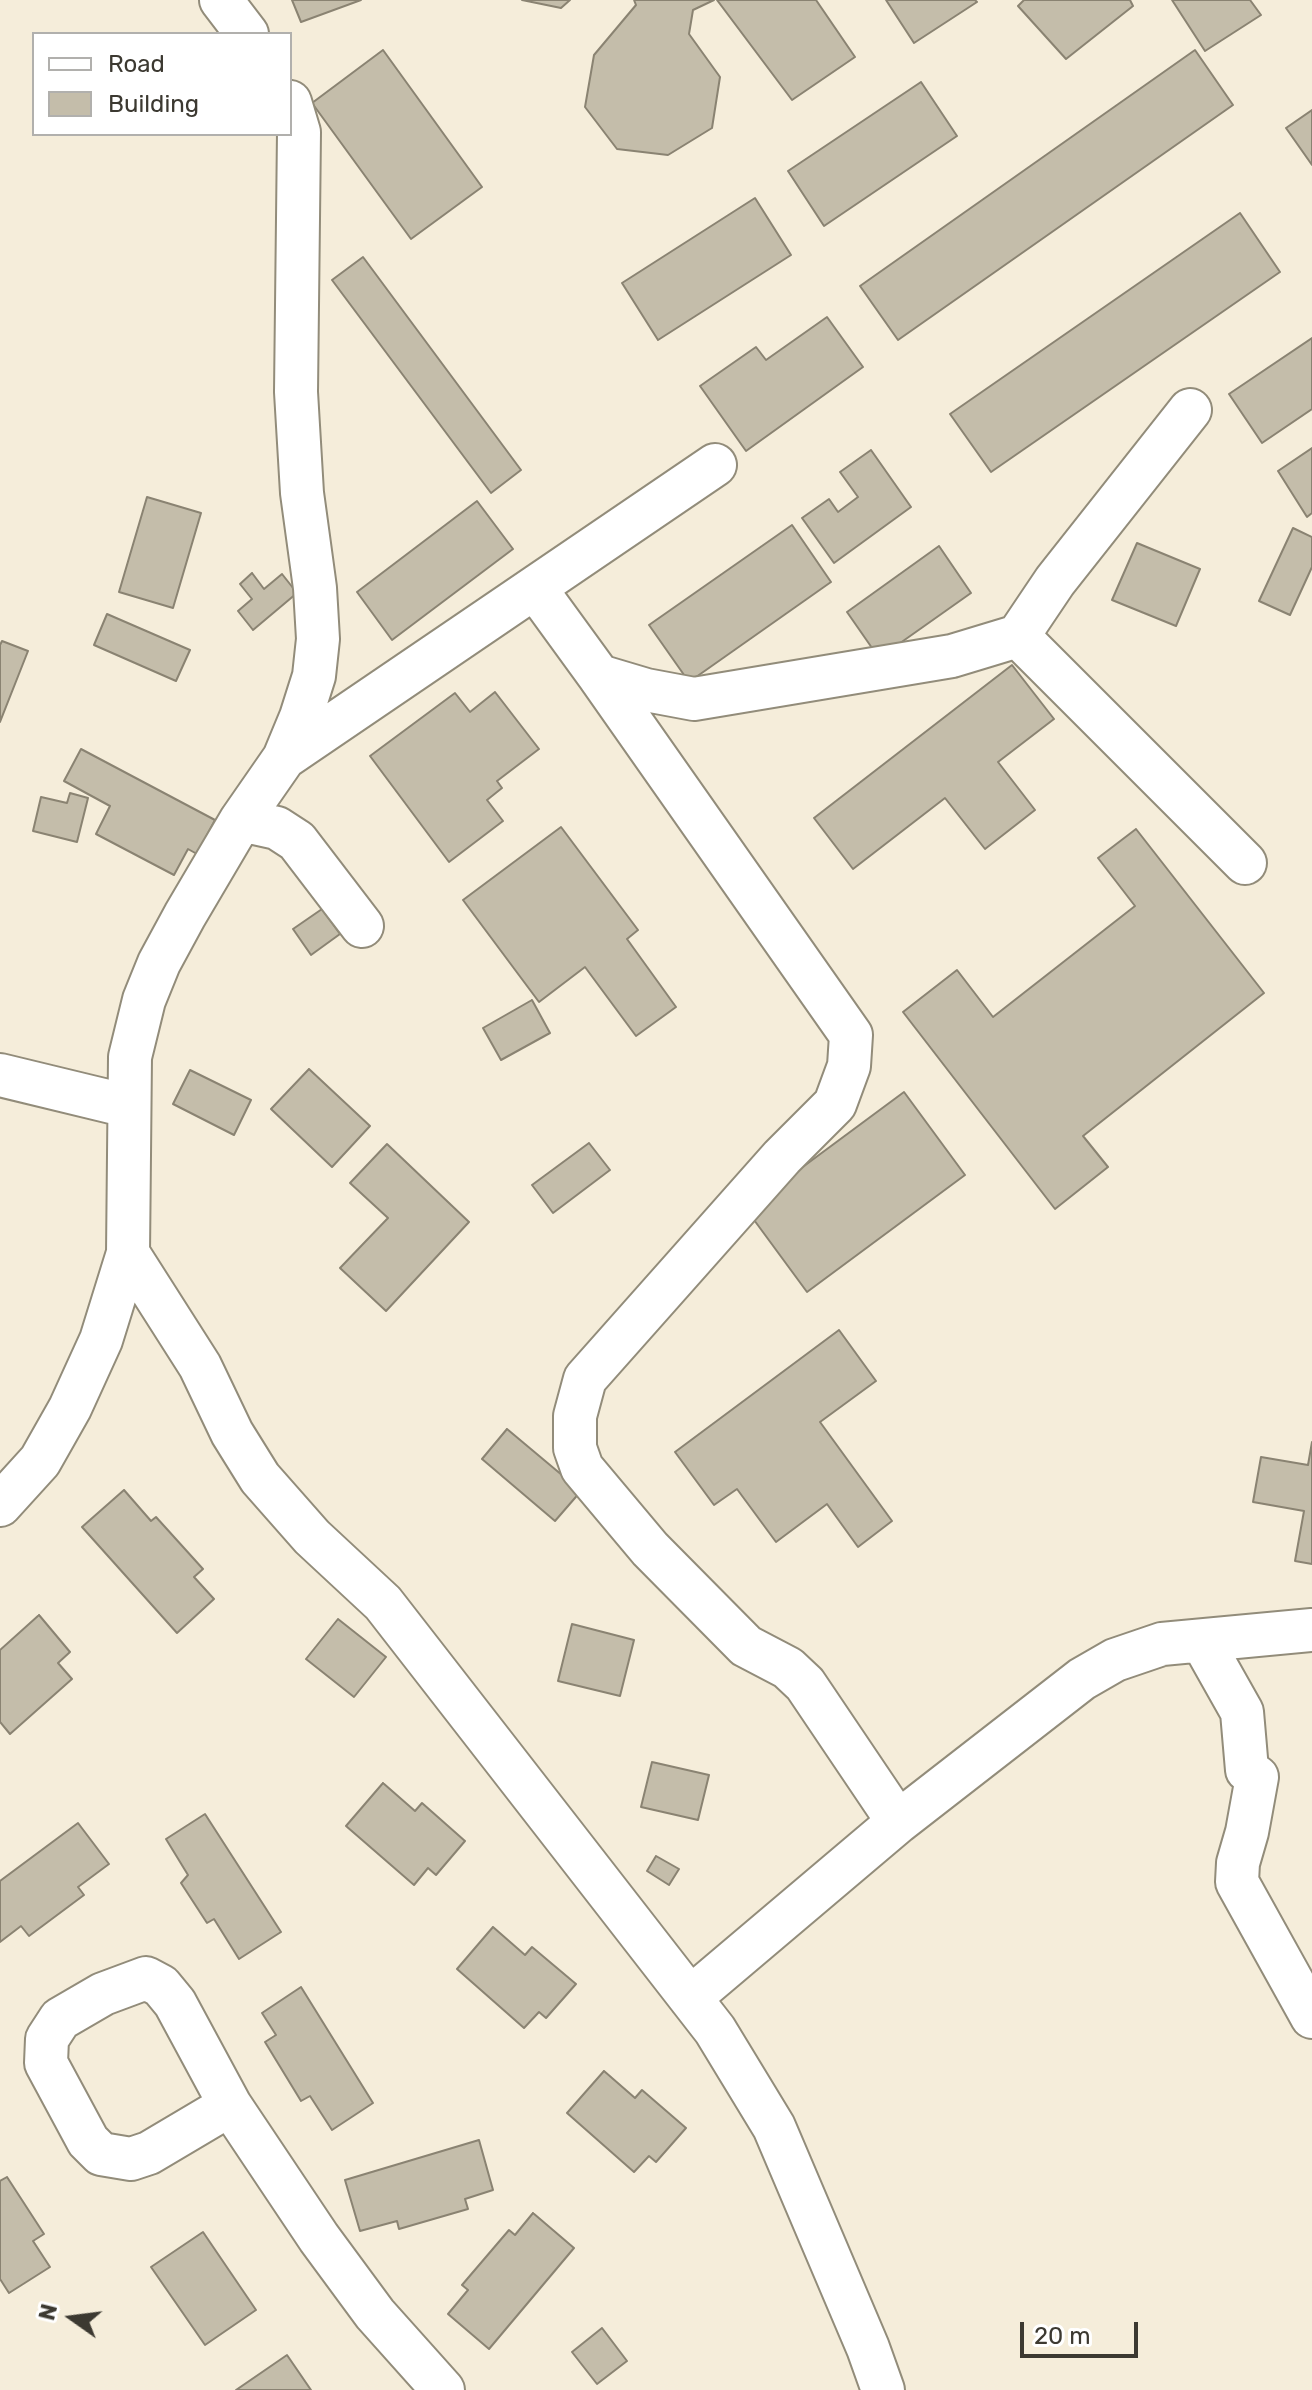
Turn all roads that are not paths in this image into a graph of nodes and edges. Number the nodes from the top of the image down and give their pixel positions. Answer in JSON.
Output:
{"nodes":[{"id":1,"x":221,"y":0,"type":"edge"},
{"id":2,"x":245,"y":32,"type":"edge"},
{"id":3,"x":292,"y":109,"type":"edge"},
{"id":4,"x":1190,"y":410,"type":"dead end"},
{"id":5,"x":715,"y":465,"type":"dead end"},
{"id":6,"x":535,"y":588,"type":"junction"},
{"id":7,"x":1018,"y":636,"type":"junction"},
{"id":8,"x":599,"y":676,"type":"junction"},
{"id":9,"x":284,"y":758,"type":"junction"},
{"id":10,"x":241,"y":820,"type":"junction"},
{"id":11,"x":1245,"y":863,"type":"dead end"},
{"id":12,"x":362,"y":926,"type":"dead end"},
{"id":13,"x":0,"y":1075,"type":"edge"},
{"id":14,"x":128,"y":1106,"type":"junction"},
{"id":15,"x":128,"y":1253,"type":"junction"},
{"id":16,"x":0,"y":1505,"type":"edge"},
{"id":17,"x":1312,"y":1630,"type":"edge"},
{"id":18,"x":1202,"y":1641,"type":"junction"},
{"id":19,"x":898,"y":1822,"type":"junction"},
{"id":20,"x":690,"y":1998,"type":"junction"},
{"id":21,"x":1312,"y":2017,"type":"edge"},
{"id":22,"x":230,"y":2105,"type":"junction"},
{"id":23,"x":443,"y":2390,"type":"edge"},
{"id":24,"x":883,"y":2390,"type":"edge"}],
"edges":[{"from":1,"to":2,"type":"street"},
{"from":3,"to":9,"type":"street"},
{"from":4,"to":7,"type":"street"},
{"from":5,"to":6,"type":"street"},
{"from":6,"to":8,"type":"street"},
{"from":6,"to":9,"type":"street"},
{"from":7,"to":8,"type":"street"},
{"from":7,"to":11,"type":"street"},
{"from":8,"to":19,"type":"street"},
{"from":9,"to":10,"type":"street"},
{"from":10,"to":12,"type":"street"},
{"from":10,"to":14,"type":"street"},
{"from":13,"to":14,"type":"street"},
{"from":14,"to":15,"type":"street"},
{"from":15,"to":16,"type":"street"},
{"from":15,"to":20,"type":"street"},
{"from":17,"to":18,"type":"street"},
{"from":18,"to":19,"type":"street"},
{"from":18,"to":21,"type":"street"},
{"from":19,"to":20,"type":"street"},
{"from":20,"to":24,"type":"street"},
{"from":22,"to":22,"type":"street"},
{"from":22,"to":23,"type":"street"}]}
